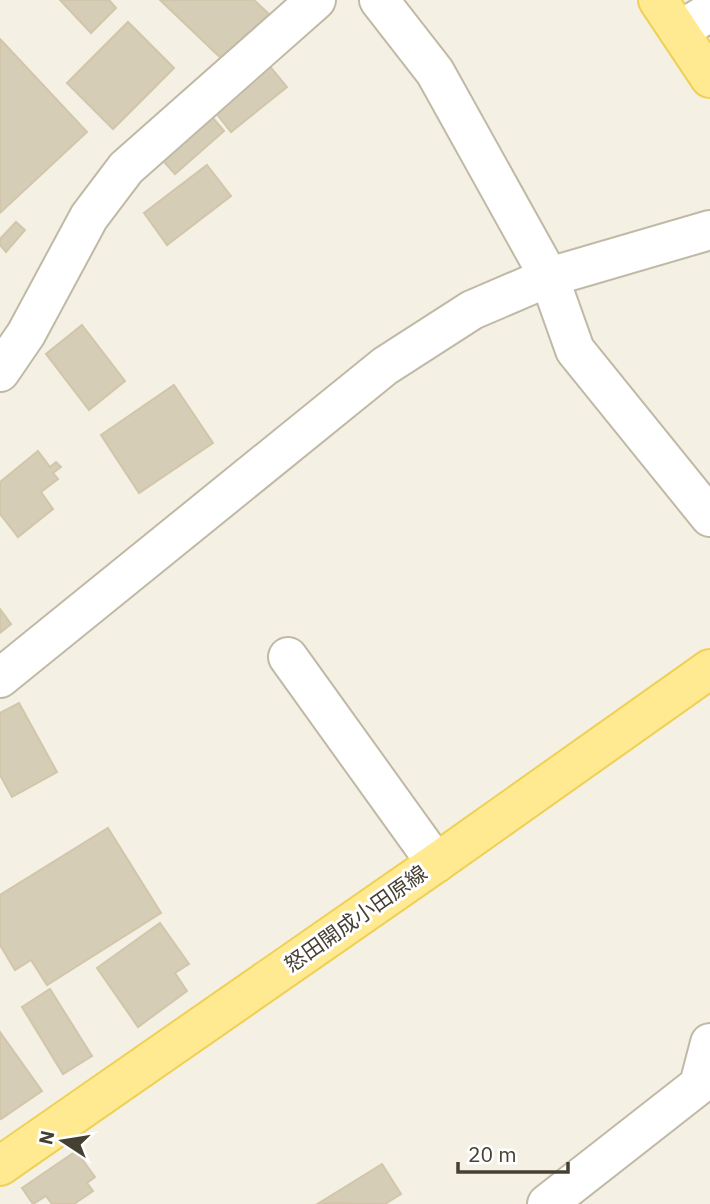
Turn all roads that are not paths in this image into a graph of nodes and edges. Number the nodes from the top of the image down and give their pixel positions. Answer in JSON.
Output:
{"nodes":[{"id":1,"x":316,"y":0,"type":"edge"},
{"id":2,"x":379,"y":0,"type":"edge"},
{"id":3,"x":682,"y":14,"type":"edge"},
{"id":4,"x":710,"y":78,"type":"edge"},
{"id":5,"x":710,"y":230,"type":"edge"},
{"id":6,"x":549,"y":278,"type":"junction"},
{"id":7,"x":0,"y":372,"type":"edge"},
{"id":8,"x":710,"y":517,"type":"edge"},
{"id":9,"x":288,"y":657,"type":"dead end"},
{"id":10,"x":710,"y":669,"type":"edge"},
{"id":11,"x":0,"y":678,"type":"edge"},
{"id":12,"x":436,"y":863,"type":"junction"},
{"id":13,"x":710,"y":1043,"type":"edge"},
{"id":14,"x":705,"y":1082,"type":"edge"},
{"id":15,"x":0,"y":1166,"type":"edge"},
{"id":16,"x":547,"y":1204,"type":"edge"}],
"edges":[{"from":1,"to":7,"type":"street"},
{"from":2,"to":6,"type":"street"},
{"from":3,"to":4,"type":"main road"},
{"from":5,"to":6,"type":"street"},
{"from":6,"to":8,"type":"street"},
{"from":6,"to":11,"type":"street"},
{"from":9,"to":12,"type":"street"},
{"from":10,"to":12,"type":"main road","name":"怒田開成小田原線"},
{"from":12,"to":15,"type":"main road","name":"怒田開成小田原線"},
{"from":13,"to":14,"type":"street"},
{"from":14,"to":16,"type":"street"}]}
